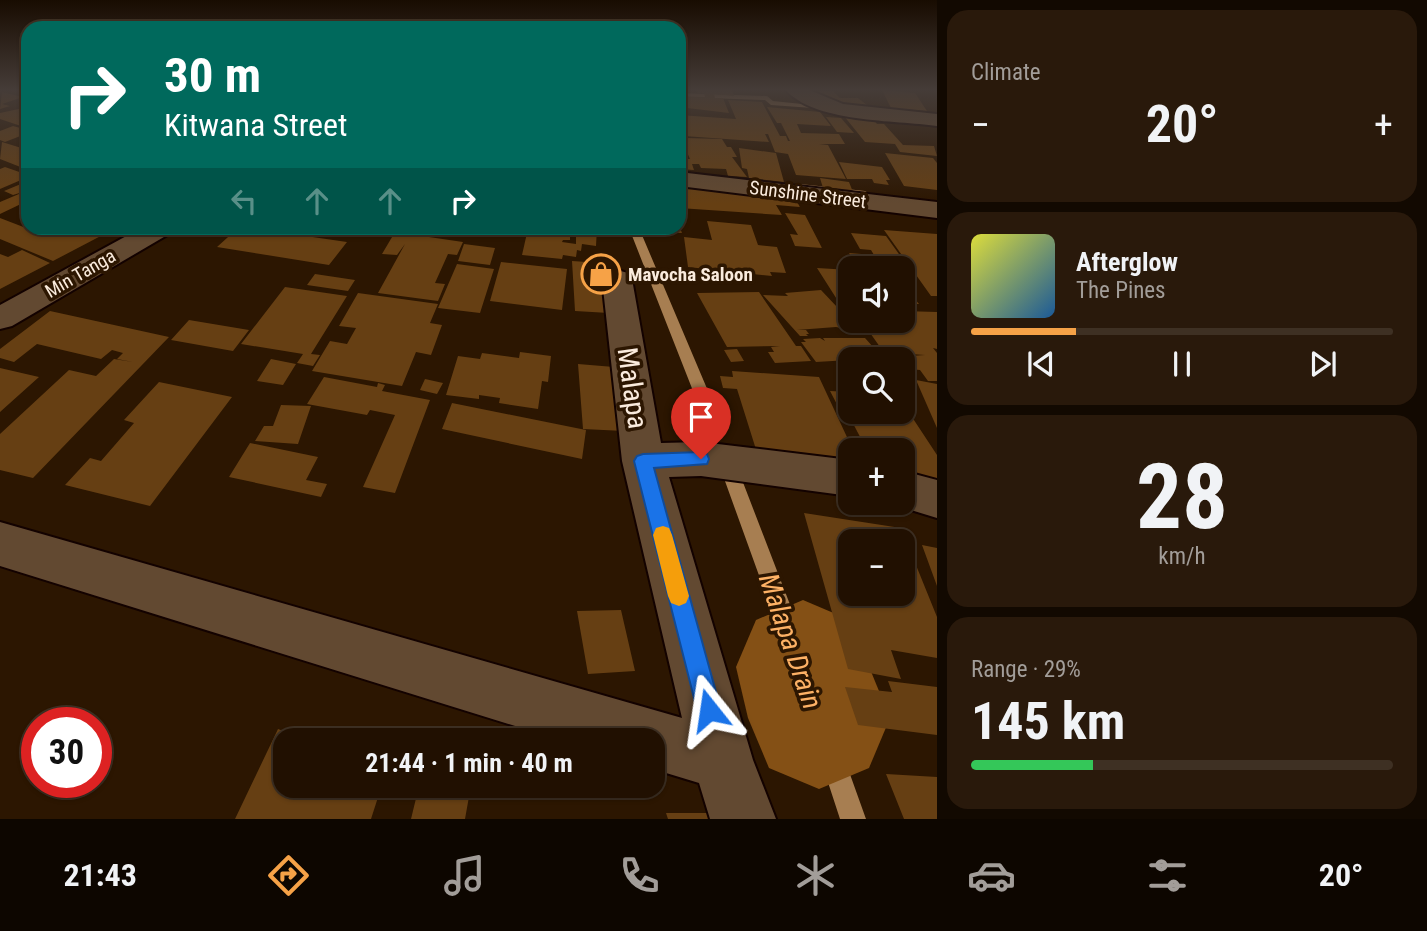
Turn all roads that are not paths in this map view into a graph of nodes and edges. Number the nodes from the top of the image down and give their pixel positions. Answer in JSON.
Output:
{"nodes":[{"id":1,"x":686,"y":180,"type":"edge"},
{"id":2,"x":937,"y":211,"type":"edge"},
{"id":3,"x":148,"y":235,"type":"edge"},
{"id":4,"x":617,"y":279,"type":"dead end"},
{"id":5,"x":0,"y":319,"type":"edge"},
{"id":6,"x":643,"y":461,"type":"junction"},
{"id":7,"x":838,"y":476,"type":"edge"},
{"id":8,"x":915,"y":493,"type":"edge"},
{"id":9,"x":937,"y":499,"type":"edge"},
{"id":10,"x":0,"y":544,"type":"edge"},
{"id":11,"x":722,"y":760,"type":"junction"},
{"id":12,"x":743,"y":819,"type":"edge"}],
"edges":[{"from":1,"to":2,"type":"street","name":"Sunshine Street"},
{"from":3,"to":5,"type":"street","name":"Min Tanga"},
{"from":4,"to":6,"type":"street","name":"Malapa"},
{"from":6,"to":7,"type":"street"},
{"from":6,"to":11,"type":"street","name":"Malapa"},
{"from":8,"to":9,"type":"street"},
{"from":10,"to":11,"type":"street"},
{"from":11,"to":12,"type":"street","name":"Malapa"}]}
